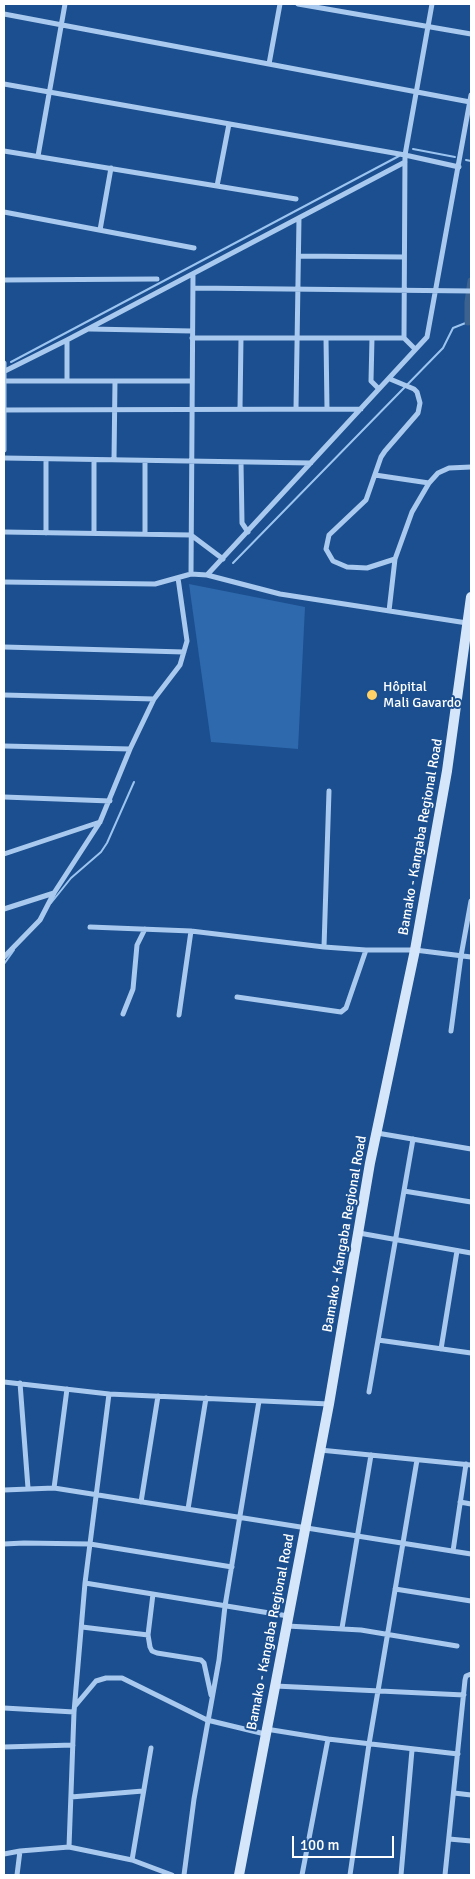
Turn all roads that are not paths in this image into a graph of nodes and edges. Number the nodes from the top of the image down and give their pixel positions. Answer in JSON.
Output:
{"nodes":[{"id":1,"x":65,"y":4,"type":"edge"},
{"id":2,"x":280,"y":4,"type":"edge"},
{"id":3,"x":298,"y":4,"type":"edge"},
{"id":4,"x":432,"y":4,"type":"edge"},
{"id":5,"x":4,"y":14,"type":"edge"},
{"id":6,"x":61,"y":25,"type":"junction"},
{"id":7,"x":428,"y":27,"type":"junction"},
{"id":8,"x":471,"y":34,"type":"edge"},
{"id":9,"x":269,"y":64,"type":"junction"},
{"id":10,"x":4,"y":84,"type":"edge"},
{"id":11,"x":49,"y":92,"type":"junction"},
{"id":12,"x":416,"y":92,"type":"junction"},
{"id":13,"x":471,"y":95,"type":"edge"},
{"id":14,"x":470,"y":102,"type":"edge"},
{"id":15,"x":229,"y":124,"type":"junction"},
{"id":16,"x":4,"y":151,"type":"edge"},
{"id":17,"x":405,"y":155,"type":"junction"},
{"id":18,"x":38,"y":156,"type":"junction"},
{"id":19,"x":405,"y":162,"type":"junction"},
{"id":20,"x":459,"y":167,"type":"junction"},
{"id":21,"x":111,"y":168,"type":"junction"},
{"id":22,"x":217,"y":186,"type":"junction"},
{"id":23,"x":296,"y":199,"type":"dead end"},
{"id":24,"x":4,"y":212,"type":"edge"},
{"id":25,"x":299,"y":218,"type":"junction"},
{"id":26,"x":100,"y":230,"type":"junction"},
{"id":27,"x":194,"y":248,"type":"dead end"},
{"id":28,"x":299,"y":256,"type":"junction"},
{"id":29,"x":404,"y":257,"type":"junction"},
{"id":30,"x":193,"y":274,"type":"junction"},
{"id":31,"x":157,"y":279,"type":"dead end"},
{"id":32,"x":4,"y":280,"type":"edge"},
{"id":33,"x":193,"y":288,"type":"junction"},
{"id":34,"x":298,"y":289,"type":"junction"},
{"id":35,"x":404,"y":290,"type":"junction"},
{"id":36,"x":436,"y":290,"type":"junction"},
{"id":37,"x":469,"y":291,"type":"edge"},
{"id":38,"x":88,"y":329,"type":"junction"},
{"id":39,"x":192,"y":334,"type":"junction"},
{"id":40,"x":242,"y":338,"type":"junction"},
{"id":41,"x":297,"y":338,"type":"junction"},
{"id":42,"x":326,"y":338,"type":"junction"},
{"id":43,"x":372,"y":338,"type":"junction"},
{"id":44,"x":404,"y":338,"type":"junction"},
{"id":45,"x":68,"y":340,"type":"junction"},
{"id":46,"x":415,"y":349,"type":"junction"},
{"id":47,"x":4,"y":363,"type":"edge"},
{"id":48,"x":5,"y":371,"type":"edge"},
{"id":49,"x":390,"y":379,"type":"junction"},
{"id":50,"x":5,"y":381,"type":"edge"},
{"id":51,"x":67,"y":381,"type":"junction"},
{"id":52,"x":115,"y":381,"type":"junction"},
{"id":53,"x":192,"y":381,"type":"junction"},
{"id":54,"x":379,"y":389,"type":"junction"},
{"id":55,"x":192,"y":409,"type":"junction"},
{"id":56,"x":240,"y":409,"type":"junction"},
{"id":57,"x":296,"y":409,"type":"junction"},
{"id":58,"x":327,"y":409,"type":"junction"},
{"id":59,"x":361,"y":409,"type":"junction"},
{"id":60,"x":4,"y":410,"type":"edge"},
{"id":61,"x":115,"y":410,"type":"junction"},
{"id":62,"x":4,"y":450,"type":"edge"},
{"id":63,"x":4,"y":458,"type":"edge"},
{"id":64,"x":46,"y":459,"type":"junction"},
{"id":65,"x":94,"y":460,"type":"junction"},
{"id":66,"x":114,"y":460,"type":"junction"},
{"id":67,"x":145,"y":461,"type":"junction"},
{"id":68,"x":192,"y":461,"type":"junction"},
{"id":69,"x":241,"y":462,"type":"junction"},
{"id":70,"x":311,"y":463,"type":"junction"},
{"id":71,"x":471,"y":467,"type":"edge"},
{"id":72,"x":375,"y":475,"type":"junction"},
{"id":73,"x":429,"y":483,"type":"junction"},
{"id":74,"x":4,"y":532,"type":"edge"},
{"id":75,"x":248,"y":532,"type":"junction"},
{"id":76,"x":46,"y":533,"type":"junction"},
{"id":77,"x":94,"y":534,"type":"junction"},
{"id":78,"x":145,"y":534,"type":"junction"},
{"id":79,"x":191,"y":534,"type":"junction"},
{"id":80,"x":222,"y":559,"type":"junction"},
{"id":81,"x":395,"y":559,"type":"junction"},
{"id":82,"x":191,"y":574,"type":"junction"},
{"id":83,"x":207,"y":574,"type":"junction"},
{"id":84,"x":178,"y":578,"type":"junction"},
{"id":85,"x":4,"y":582,"type":"edge"},
{"id":86,"x":471,"y":597,"type":"edge"},
{"id":87,"x":389,"y":611,"type":"junction"},
{"id":88,"x":468,"y":624,"type":"junction"},
{"id":89,"x":4,"y":647,"type":"edge"},
{"id":90,"x":184,"y":652,"type":"junction"},
{"id":91,"x":4,"y":695,"type":"edge"},
{"id":92,"x":154,"y":699,"type":"junction"},
{"id":93,"x":4,"y":746,"type":"edge"},
{"id":94,"x":130,"y":749,"type":"junction"},
{"id":95,"x":329,"y":791,"type":"dead end"},
{"id":96,"x":4,"y":797,"type":"edge"},
{"id":97,"x":110,"y":801,"type":"junction"},
{"id":98,"x":100,"y":822,"type":"junction"},
{"id":99,"x":4,"y":854,"type":"edge"},
{"id":100,"x":54,"y":893,"type":"junction"},
{"id":101,"x":471,"y":900,"type":"edge"},
{"id":102,"x":4,"y":909,"type":"edge"},
{"id":103,"x":90,"y":927,"type":"dead end"},
{"id":104,"x":145,"y":929,"type":"junction"},
{"id":105,"x":191,"y":931,"type":"junction"},
{"id":106,"x":324,"y":947,"type":"junction"},
{"id":107,"x":366,"y":950,"type":"junction"},
{"id":108,"x":415,"y":950,"type":"junction"},
{"id":109,"x":461,"y":956,"type":"junction"},
{"id":110,"x":4,"y":957,"type":"edge"},
{"id":111,"x":471,"y":957,"type":"edge"},
{"id":112,"x":237,"y":997,"type":"dead end"},
{"id":113,"x":122,"y":1014,"type":"dead end"},
{"id":114,"x":179,"y":1015,"type":"dead end"},
{"id":115,"x":451,"y":1031,"type":"dead end"},
{"id":116,"x":377,"y":1132,"type":"junction"},
{"id":117,"x":413,"y":1139,"type":"junction"},
{"id":118,"x":471,"y":1149,"type":"edge"},
{"id":119,"x":404,"y":1191,"type":"junction"},
{"id":120,"x":471,"y":1202,"type":"edge"},
{"id":121,"x":358,"y":1233,"type":"junction"},
{"id":122,"x":395,"y":1240,"type":"junction"},
{"id":123,"x":457,"y":1250,"type":"junction"},
{"id":124,"x":471,"y":1253,"type":"edge"},
{"id":125,"x":378,"y":1340,"type":"junction"},
{"id":126,"x":441,"y":1349,"type":"junction"},
{"id":127,"x":471,"y":1354,"type":"edge"},
{"id":128,"x":4,"y":1382,"type":"edge"},
{"id":129,"x":20,"y":1383,"type":"junction"},
{"id":130,"x":67,"y":1389,"type":"junction"},
{"id":131,"x":369,"y":1392,"type":"dead end"},
{"id":132,"x":110,"y":1394,"type":"junction"},
{"id":133,"x":158,"y":1396,"type":"junction"},
{"id":134,"x":206,"y":1398,"type":"junction"},
{"id":135,"x":259,"y":1401,"type":"junction"},
{"id":136,"x":328,"y":1404,"type":"junction"},
{"id":137,"x":320,"y":1450,"type":"junction"},
{"id":138,"x":371,"y":1455,"type":"junction"},
{"id":139,"x":417,"y":1460,"type":"junction"},
{"id":140,"x":469,"y":1465,"type":"edge"},
{"id":141,"x":28,"y":1488,"type":"junction"},
{"id":142,"x":54,"y":1488,"type":"junction"},
{"id":143,"x":4,"y":1490,"type":"edge"},
{"id":144,"x":96,"y":1495,"type":"junction"},
{"id":145,"x":141,"y":1502,"type":"junction"},
{"id":146,"x":460,"y":1502,"type":"junction"},
{"id":147,"x":471,"y":1504,"type":"edge"},
{"id":148,"x":188,"y":1509,"type":"junction"},
{"id":149,"x":240,"y":1518,"type":"junction"},
{"id":150,"x":305,"y":1528,"type":"junction"},
{"id":151,"x":358,"y":1536,"type":"junction"},
{"id":152,"x":403,"y":1543,"type":"junction"},
{"id":153,"x":4,"y":1544,"type":"edge"},
{"id":154,"x":90,"y":1544,"type":"junction"},
{"id":155,"x":453,"y":1551,"type":"junction"},
{"id":156,"x":471,"y":1554,"type":"edge"},
{"id":157,"x":232,"y":1568,"type":"junction"},
{"id":158,"x":85,"y":1583,"type":"junction"},
{"id":159,"x":395,"y":1589,"type":"junction"},
{"id":160,"x":153,"y":1594,"type":"junction"},
{"id":161,"x":471,"y":1601,"type":"edge"},
{"id":162,"x":226,"y":1606,"type":"junction"},
{"id":163,"x":287,"y":1621,"type":"junction"},
{"id":164,"x":82,"y":1627,"type":"junction"},
{"id":165,"x":342,"y":1628,"type":"junction"},
{"id":166,"x":388,"y":1634,"type":"junction"},
{"id":167,"x":148,"y":1635,"type":"junction"},
{"id":168,"x":457,"y":1646,"type":"dead end"},
{"id":169,"x":471,"y":1674,"type":"edge"},
{"id":170,"x":274,"y":1686,"type":"junction"},
{"id":171,"x":378,"y":1691,"type":"junction"},
{"id":172,"x":464,"y":1695,"type":"junction"},
{"id":173,"x":212,"y":1698,"type":"junction"},
{"id":174,"x":4,"y":1708,"type":"edge"},
{"id":175,"x":74,"y":1709,"type":"junction"},
{"id":176,"x":207,"y":1720,"type":"junction"},
{"id":177,"x":266,"y":1732,"type":"junction"},
{"id":178,"x":328,"y":1739,"type":"junction"},
{"id":179,"x":369,"y":1744,"type":"junction"},
{"id":180,"x":73,"y":1745,"type":"junction"},
{"id":181,"x":4,"y":1747,"type":"edge"},
{"id":182,"x":151,"y":1748,"type":"dead end"},
{"id":183,"x":412,"y":1750,"type":"junction"},
{"id":184,"x":458,"y":1754,"type":"junction"},
{"id":185,"x":143,"y":1791,"type":"junction"},
{"id":186,"x":454,"y":1793,"type":"junction"},
{"id":187,"x":471,"y":1795,"type":"edge"},
{"id":188,"x":71,"y":1796,"type":"junction"},
{"id":189,"x":449,"y":1839,"type":"junction"},
{"id":190,"x":471,"y":1842,"type":"edge"},
{"id":191,"x":70,"y":1847,"type":"junction"},
{"id":192,"x":20,"y":1851,"type":"junction"},
{"id":193,"x":4,"y":1854,"type":"edge"},
{"id":194,"x":132,"y":1860,"type":"junction"},
{"id":195,"x":17,"y":1875,"type":"edge"},
{"id":196,"x":172,"y":1875,"type":"edge"},
{"id":197,"x":184,"y":1875,"type":"edge"},
{"id":198,"x":239,"y":1875,"type":"edge"},
{"id":199,"x":302,"y":1875,"type":"edge"},
{"id":200,"x":350,"y":1875,"type":"edge"},
{"id":201,"x":401,"y":1875,"type":"edge"},
{"id":202,"x":445,"y":1875,"type":"edge"}],
"edges":[{"from":1,"to":6,"type":"street"},
{"from":2,"to":9,"type":"street"},
{"from":3,"to":7,"type":"street"},
{"from":4,"to":7,"type":"street"},
{"from":5,"to":6,"type":"street"},
{"from":6,"to":9,"type":"street"},
{"from":6,"to":11,"type":"street"},
{"from":7,"to":8,"type":"street"},
{"from":7,"to":12,"type":"street"},
{"from":9,"to":12,"type":"street"},
{"from":10,"to":11,"type":"street"},
{"from":11,"to":15,"type":"street"},
{"from":11,"to":18,"type":"street"},
{"from":12,"to":14,"type":"street"},
{"from":12,"to":17,"type":"street"},
{"from":13,"to":14,"type":"street"},
{"from":14,"to":20,"type":"street"},
{"from":15,"to":17,"type":"street"},
{"from":15,"to":22,"type":"street"},
{"from":16,"to":18,"type":"street"},
{"from":17,"to":19,"type":"street"},
{"from":17,"to":20,"type":"street"},
{"from":18,"to":21,"type":"street"},
{"from":19,"to":25,"type":"street"},
{"from":19,"to":29,"type":"street"},
{"from":20,"to":36,"type":"street"},
{"from":21,"to":22,"type":"street"},
{"from":21,"to":26,"type":"street"},
{"from":22,"to":23,"type":"street"},
{"from":24,"to":26,"type":"street"},
{"from":25,"to":28,"type":"street"},
{"from":25,"to":30,"type":"street"},
{"from":26,"to":27,"type":"street"},
{"from":28,"to":29,"type":"street"},
{"from":28,"to":34,"type":"street"},
{"from":29,"to":35,"type":"street"},
{"from":30,"to":33,"type":"street"},
{"from":30,"to":38,"type":"street"},
{"from":31,"to":32,"type":"street"},
{"from":33,"to":34,"type":"street"},
{"from":33,"to":39,"type":"street"},
{"from":34,"to":35,"type":"street"},
{"from":34,"to":41,"type":"street"},
{"from":35,"to":36,"type":"street"},
{"from":35,"to":44,"type":"street"},
{"from":36,"to":37,"type":"street"},
{"from":36,"to":46,"type":"street"},
{"from":38,"to":39,"type":"street"},
{"from":38,"to":45,"type":"street"},
{"from":39,"to":40,"type":"street"},
{"from":39,"to":53,"type":"street"},
{"from":40,"to":41,"type":"street"},
{"from":40,"to":56,"type":"street"},
{"from":41,"to":42,"type":"street"},
{"from":41,"to":57,"type":"street"},
{"from":42,"to":43,"type":"street"},
{"from":42,"to":58,"type":"street"},
{"from":43,"to":44,"type":"street"},
{"from":43,"to":54,"type":"street"},
{"from":44,"to":46,"type":"street"},
{"from":45,"to":48,"type":"street"},
{"from":45,"to":51,"type":"street"},
{"from":46,"to":49,"type":"street"},
{"from":47,"to":48,"type":"street"},
{"from":48,"to":50,"type":"street"},
{"from":49,"to":54,"type":"street"},
{"from":49,"to":72,"type":"street"},
{"from":50,"to":51,"type":"street"},
{"from":50,"to":60,"type":"street"},
{"from":51,"to":52,"type":"street"},
{"from":52,"to":53,"type":"street"},
{"from":52,"to":61,"type":"street"},
{"from":53,"to":55,"type":"street"},
{"from":54,"to":59,"type":"street"},
{"from":55,"to":56,"type":"street"},
{"from":55,"to":61,"type":"street"},
{"from":55,"to":68,"type":"street"},
{"from":56,"to":57,"type":"street"},
{"from":57,"to":58,"type":"street"},
{"from":58,"to":59,"type":"street"},
{"from":59,"to":70,"type":"street"},
{"from":60,"to":61,"type":"street"},
{"from":60,"to":62,"type":"street"},
{"from":61,"to":66,"type":"street"},
{"from":63,"to":64,"type":"street"},
{"from":64,"to":65,"type":"street"},
{"from":64,"to":76,"type":"street"},
{"from":65,"to":66,"type":"street"},
{"from":65,"to":77,"type":"street"},
{"from":66,"to":67,"type":"street"},
{"from":67,"to":68,"type":"street"},
{"from":67,"to":78,"type":"street"},
{"from":68,"to":69,"type":"street"},
{"from":68,"to":79,"type":"street"},
{"from":69,"to":70,"type":"street"},
{"from":69,"to":75,"type":"street"},
{"from":70,"to":75,"type":"street"},
{"from":71,"to":73,"type":"street"},
{"from":72,"to":73,"type":"street"},
{"from":72,"to":81,"type":"street"},
{"from":73,"to":81,"type":"street"},
{"from":74,"to":76,"type":"street"},
{"from":75,"to":80,"type":"street"},
{"from":76,"to":77,"type":"street"},
{"from":77,"to":78,"type":"street"},
{"from":78,"to":79,"type":"street"},
{"from":79,"to":80,"type":"street"},
{"from":79,"to":82,"type":"street"},
{"from":80,"to":83,"type":"street"},
{"from":81,"to":87,"type":"street"},
{"from":82,"to":83,"type":"street"},
{"from":82,"to":84,"type":"street"},
{"from":83,"to":87,"type":"street"},
{"from":84,"to":85,"type":"street"},
{"from":84,"to":90,"type":"street"},
{"from":86,"to":88,"type":"street","name":"Bamako - Kangaba Regional Road"},
{"from":87,"to":88,"type":"street"},
{"from":88,"to":108,"type":"street","name":"Bamako - Kangaba Regional Road"},
{"from":89,"to":90,"type":"street"},
{"from":90,"to":92,"type":"street"},
{"from":91,"to":92,"type":"street"},
{"from":92,"to":94,"type":"street"},
{"from":93,"to":94,"type":"street"},
{"from":94,"to":97,"type":"street"},
{"from":95,"to":106,"type":"street"},
{"from":96,"to":97,"type":"street"},
{"from":97,"to":98,"type":"street"},
{"from":98,"to":99,"type":"street"},
{"from":98,"to":100,"type":"street"},
{"from":100,"to":102,"type":"street"},
{"from":100,"to":110,"type":"street"},
{"from":101,"to":109,"type":"street"},
{"from":103,"to":104,"type":"street"},
{"from":104,"to":105,"type":"street"},
{"from":104,"to":113,"type":"street"},
{"from":105,"to":106,"type":"street"},
{"from":105,"to":114,"type":"street"},
{"from":106,"to":107,"type":"street"},
{"from":107,"to":108,"type":"street"},
{"from":107,"to":112,"type":"street"},
{"from":108,"to":109,"type":"street"},
{"from":108,"to":116,"type":"street","name":"Bamako - Kangaba Regional Road"},
{"from":109,"to":111,"type":"street"},
{"from":109,"to":115,"type":"street"},
{"from":116,"to":117,"type":"street"},
{"from":116,"to":121,"type":"street","name":"Bamako - Kangaba Regional Road"},
{"from":117,"to":118,"type":"street"},
{"from":117,"to":119,"type":"street"},
{"from":119,"to":120,"type":"street"},
{"from":119,"to":122,"type":"street"},
{"from":121,"to":122,"type":"street"},
{"from":121,"to":136,"type":"street","name":"Bamako - Kangaba Regional Road"},
{"from":122,"to":123,"type":"street"},
{"from":122,"to":125,"type":"street"},
{"from":123,"to":124,"type":"street"},
{"from":123,"to":126,"type":"street"},
{"from":125,"to":126,"type":"street"},
{"from":125,"to":131,"type":"street"},
{"from":126,"to":127,"type":"street"},
{"from":128,"to":129,"type":"street"},
{"from":129,"to":130,"type":"street"},
{"from":129,"to":141,"type":"street"},
{"from":130,"to":132,"type":"street"},
{"from":130,"to":142,"type":"street"},
{"from":132,"to":133,"type":"street"},
{"from":132,"to":144,"type":"street"},
{"from":133,"to":134,"type":"street"},
{"from":133,"to":145,"type":"street"},
{"from":134,"to":135,"type":"street"},
{"from":134,"to":148,"type":"street"},
{"from":135,"to":136,"type":"street"},
{"from":135,"to":149,"type":"street"},
{"from":136,"to":137,"type":"street","name":"Bamako - Kangaba Regional Road"},
{"from":137,"to":138,"type":"street"},
{"from":137,"to":150,"type":"street","name":"Bamako - Kangaba Regional Road"},
{"from":138,"to":139,"type":"street"},
{"from":138,"to":151,"type":"street"},
{"from":139,"to":140,"type":"street"},
{"from":139,"to":152,"type":"street"},
{"from":140,"to":146,"type":"street"},
{"from":141,"to":142,"type":"street"},
{"from":141,"to":143,"type":"street"},
{"from":142,"to":144,"type":"street"},
{"from":144,"to":145,"type":"street"},
{"from":144,"to":154,"type":"street"},
{"from":145,"to":148,"type":"street"},
{"from":146,"to":147,"type":"street"},
{"from":146,"to":155,"type":"street"},
{"from":148,"to":149,"type":"street"},
{"from":149,"to":150,"type":"street"},
{"from":149,"to":157,"type":"street"},
{"from":150,"to":151,"type":"street"},
{"from":150,"to":163,"type":"street","name":"Bamako - Kangaba Regional Road"},
{"from":151,"to":152,"type":"street"},
{"from":151,"to":165,"type":"street"},
{"from":152,"to":155,"type":"street"},
{"from":152,"to":159,"type":"street"},
{"from":153,"to":154,"type":"street"},
{"from":154,"to":157,"type":"street"},
{"from":154,"to":158,"type":"street"},
{"from":155,"to":156,"type":"street"},
{"from":157,"to":162,"type":"street"},
{"from":158,"to":160,"type":"street"},
{"from":158,"to":164,"type":"street"},
{"from":159,"to":161,"type":"street"},
{"from":159,"to":166,"type":"street"},
{"from":160,"to":162,"type":"street"},
{"from":160,"to":167,"type":"street"},
{"from":162,"to":163,"type":"street"},
{"from":162,"to":173,"type":"street"},
{"from":163,"to":165,"type":"street"},
{"from":163,"to":170,"type":"street","name":"Bamako - Kangaba Regional Road"},
{"from":164,"to":167,"type":"street"},
{"from":164,"to":175,"type":"street"},
{"from":165,"to":166,"type":"street"},
{"from":166,"to":168,"type":"street"},
{"from":166,"to":171,"type":"street"},
{"from":167,"to":173,"type":"street"},
{"from":169,"to":172,"type":"street"},
{"from":170,"to":171,"type":"street"},
{"from":170,"to":177,"type":"street","name":"Bamako - Kangaba Regional Road"},
{"from":171,"to":172,"type":"street"},
{"from":171,"to":179,"type":"street"},
{"from":172,"to":184,"type":"street"},
{"from":173,"to":176,"type":"street"},
{"from":174,"to":175,"type":"street"},
{"from":175,"to":176,"type":"street"},
{"from":175,"to":180,"type":"street"},
{"from":176,"to":177,"type":"street"},
{"from":176,"to":197,"type":"street"},
{"from":177,"to":178,"type":"street"},
{"from":177,"to":198,"type":"street","name":"Bamako - Kangaba Regional Road"},
{"from":178,"to":179,"type":"street"},
{"from":178,"to":199,"type":"street"},
{"from":179,"to":183,"type":"street"},
{"from":179,"to":200,"type":"street"},
{"from":180,"to":181,"type":"street"},
{"from":180,"to":188,"type":"street"},
{"from":182,"to":185,"type":"street"},
{"from":183,"to":184,"type":"street"},
{"from":183,"to":201,"type":"street"},
{"from":184,"to":186,"type":"street"},
{"from":185,"to":188,"type":"street"},
{"from":185,"to":194,"type":"street"},
{"from":186,"to":187,"type":"street"},
{"from":186,"to":189,"type":"street"},
{"from":188,"to":191,"type":"street"},
{"from":189,"to":190,"type":"street"},
{"from":189,"to":202,"type":"street"},
{"from":191,"to":192,"type":"street"},
{"from":191,"to":194,"type":"street"},
{"from":192,"to":193,"type":"street"},
{"from":192,"to":195,"type":"street"},
{"from":194,"to":196,"type":"street"}]}
